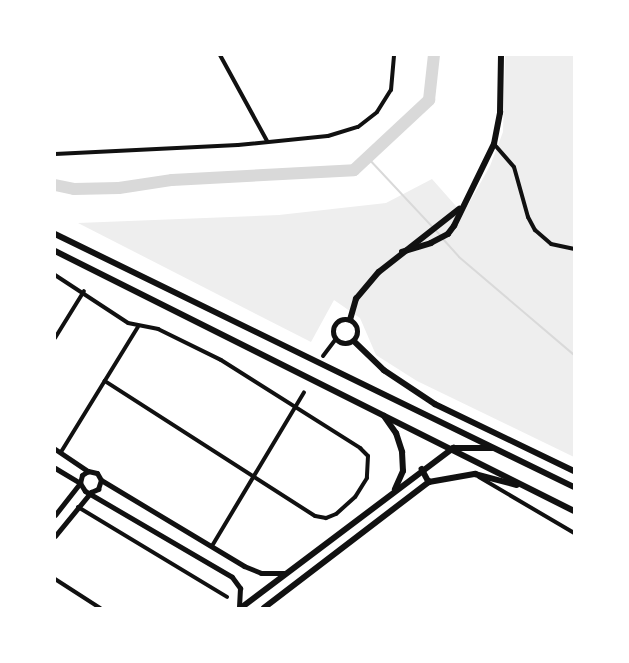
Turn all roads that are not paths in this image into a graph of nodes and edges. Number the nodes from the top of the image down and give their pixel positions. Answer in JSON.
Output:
{"nodes":[{"id":1,"x":220,"y":55,"type":"edge"},
{"id":2,"x":394,"y":55,"type":"edge"},
{"id":3,"x":501,"y":55,"type":"edge"},
{"id":4,"x":267,"y":141,"type":"junction"},
{"id":5,"x":494,"y":144,"type":"junction"},
{"id":6,"x":55,"y":154,"type":"edge"},
{"id":7,"x":462,"y":205,"type":"junction"},
{"id":8,"x":55,"y":234,"type":"edge"},
{"id":9,"x":574,"y":249,"type":"edge"},
{"id":10,"x":55,"y":250,"type":"edge"},
{"id":11,"x":402,"y":252,"type":"junction"},
{"id":12,"x":55,"y":275,"type":"edge"},
{"id":13,"x":84,"y":291,"type":"junction"},
{"id":14,"x":350,"y":320,"type":"junction"},
{"id":15,"x":138,"y":327,"type":"junction"},
{"id":16,"x":55,"y":338,"type":"edge"},
{"id":17,"x":336,"y":339,"type":"junction"},
{"id":18,"x":354,"y":340,"type":"junction"},
{"id":19,"x":323,"y":356,"type":"dead end"},
{"id":20,"x":105,"y":381,"type":"junction"},
{"id":21,"x":304,"y":392,"type":"dead end"},
{"id":22,"x":294,"y":409,"type":"junction"},
{"id":23,"x":384,"y":416,"type":"junction"},
{"id":24,"x":453,"y":448,"type":"junction"},
{"id":25,"x":55,"y":449,"type":"edge"},
{"id":26,"x":504,"y":450,"type":"junction"},
{"id":27,"x":61,"y":452,"type":"junction"},
{"id":28,"x":55,"y":468,"type":"edge"},
{"id":29,"x":422,"y":469,"type":"junction"},
{"id":30,"x":88,"y":471,"type":"junction"},
{"id":31,"x":574,"y":471,"type":"edge"},
{"id":32,"x":475,"y":474,"type":"junction"},
{"id":33,"x":253,"y":475,"type":"junction"},
{"id":34,"x":101,"y":480,"type":"junction"},
{"id":35,"x":429,"y":482,"type":"junction"},
{"id":36,"x":80,"y":483,"type":"junction"},
{"id":37,"x":517,"y":485,"type":"junction"},
{"id":38,"x":574,"y":487,"type":"edge"},
{"id":39,"x":395,"y":489,"type":"junction"},
{"id":40,"x":91,"y":492,"type":"junction"},
{"id":41,"x":545,"y":498,"type":"junction"},
{"id":42,"x":78,"y":507,"type":"junction"},
{"id":43,"x":574,"y":511,"type":"edge"},
{"id":44,"x":55,"y":515,"type":"edge"},
{"id":45,"x":574,"y":517,"type":"edge"},
{"id":46,"x":574,"y":533,"type":"edge"},
{"id":47,"x":55,"y":536,"type":"edge"},
{"id":48,"x":212,"y":546,"type":"junction"},
{"id":49,"x":285,"y":573,"type":"junction"},
{"id":50,"x":55,"y":579,"type":"edge"},
{"id":51,"x":227,"y":597,"type":"dead end"},
{"id":52,"x":100,"y":608,"type":"edge"},
{"id":53,"x":240,"y":608,"type":"edge"},
{"id":54,"x":264,"y":608,"type":"edge"}],
"edges":[{"from":1,"to":4,"type":"street"},
{"from":2,"to":4,"type":"street"},
{"from":3,"to":5,"type":"main road"},
{"from":4,"to":6,"type":"street"},
{"from":5,"to":7,"type":"main road"},
{"from":5,"to":9,"type":"street"},
{"from":7,"to":11,"type":"main road"},
{"from":7,"to":11,"type":"main road"},
{"from":8,"to":26,"type":"highway"},
{"from":10,"to":23,"type":"highway"},
{"from":11,"to":14,"type":"main road"},
{"from":12,"to":13,"type":"street"},
{"from":13,"to":15,"type":"street"},
{"from":13,"to":16,"type":"street"},
{"from":14,"to":17,"type":"main road"},
{"from":14,"to":18,"type":"main road"},
{"from":15,"to":20,"type":"street"},
{"from":15,"to":22,"type":"street"},
{"from":17,"to":18,"type":"main road"},
{"from":17,"to":19,"type":"street"},
{"from":18,"to":31,"type":"main road"},
{"from":20,"to":27,"type":"street"},
{"from":20,"to":33,"type":"street"},
{"from":21,"to":22,"type":"street"},
{"from":22,"to":33,"type":"street"},
{"from":22,"to":33,"type":"street"},
{"from":23,"to":24,"type":"highway"},
{"from":23,"to":39,"type":"highway"},
{"from":24,"to":26,"type":"main road"},
{"from":24,"to":29,"type":"main road"},
{"from":24,"to":37,"type":"highway"},
{"from":25,"to":27,"type":"street"},
{"from":26,"to":38,"type":"highway"},
{"from":27,"to":30,"type":"street"},
{"from":28,"to":36,"type":"street"},
{"from":29,"to":35,"type":"main road"},
{"from":29,"to":39,"type":"main road"},
{"from":30,"to":34,"type":"street"},
{"from":30,"to":36,"type":"street"},
{"from":32,"to":35,"type":"main road"},
{"from":32,"to":37,"type":"main road"},
{"from":32,"to":46,"type":"street"},
{"from":33,"to":48,"type":"street"},
{"from":34,"to":40,"type":"street"},
{"from":34,"to":48,"type":"street"},
{"from":35,"to":54,"type":"main road"},
{"from":36,"to":40,"type":"street"},
{"from":36,"to":44,"type":"street"},
{"from":37,"to":41,"type":"highway"},
{"from":39,"to":49,"type":"main road"},
{"from":40,"to":42,"type":"street"},
{"from":40,"to":53,"type":"street"},
{"from":41,"to":43,"type":"highway"},
{"from":41,"to":45,"type":"highway"},
{"from":42,"to":47,"type":"street"},
{"from":42,"to":51,"type":"street"},
{"from":48,"to":49,"type":"street"},
{"from":49,"to":53,"type":"main road"},
{"from":50,"to":52,"type":"street"}]}
